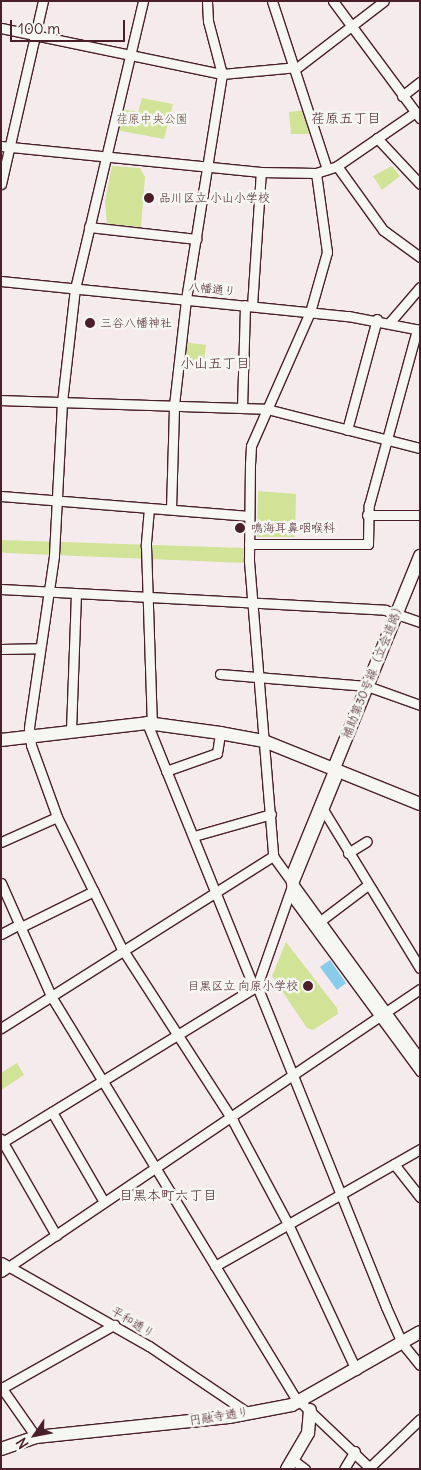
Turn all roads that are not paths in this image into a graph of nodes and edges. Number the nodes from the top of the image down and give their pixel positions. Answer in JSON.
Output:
{"nodes":[{"id":1,"x":43,"y":1,"type":"edge"},
{"id":2,"x":142,"y":1,"type":"edge"},
{"id":3,"x":207,"y":1,"type":"edge"},
{"id":4,"x":272,"y":1,"type":"edge"},
{"id":5,"x":333,"y":1,"type":"edge"},
{"id":6,"x":384,"y":1,"type":"edge"},
{"id":7,"x":351,"y":26,"type":"junction"},
{"id":8,"x":1,"y":28,"type":"edge"},
{"id":9,"x":35,"y":36,"type":"junction"},
{"id":10,"x":130,"y":55,"type":"junction"},
{"id":11,"x":294,"y":68,"type":"junction"},
{"id":12,"x":222,"y":74,"type":"junction"},
{"id":13,"x":420,"y":82,"type":"edge"},
{"id":14,"x":402,"y":96,"type":"junction"},
{"id":15,"x":417,"y":115,"type":"edge"},
{"id":16,"x":376,"y":138,"type":"junction"},
{"id":17,"x":5,"y":146,"type":"edge"},
{"id":18,"x":106,"y":157,"type":"junction"},
{"id":19,"x":207,"y":166,"type":"junction"},
{"id":20,"x":337,"y":166,"type":"junction"},
{"id":21,"x":327,"y":169,"type":"junction"},
{"id":22,"x":262,"y":172,"type":"junction"},
{"id":23,"x":316,"y":173,"type":"junction"},
{"id":24,"x":1,"y":184,"type":"edge"},
{"id":25,"x":420,"y":184,"type":"edge"},
{"id":26,"x":89,"y":227,"type":"junction"},
{"id":27,"x":196,"y":239,"type":"junction"},
{"id":28,"x":420,"y":257,"type":"edge"},
{"id":29,"x":1,"y":281,"type":"edge"},
{"id":30,"x":420,"y":287,"type":"edge"},
{"id":31,"x":75,"y":288,"type":"junction"},
{"id":32,"x":186,"y":299,"type":"junction"},
{"id":33,"x":248,"y":306,"type":"junction"},
{"id":34,"x":310,"y":312,"type":"junction"},
{"id":35,"x":377,"y":319,"type":"junction"},
{"id":36,"x":390,"y":322,"type":"junction"},
{"id":37,"x":418,"y":330,"type":"edge"},
{"id":38,"x":1,"y":400,"type":"edge"},
{"id":39,"x":62,"y":402,"type":"junction"},
{"id":40,"x":174,"y":406,"type":"junction"},
{"id":41,"x":242,"y":408,"type":"junction"},
{"id":42,"x":267,"y":410,"type":"junction"},
{"id":43,"x":347,"y":430,"type":"junction"},
{"id":44,"x":387,"y":440,"type":"junction"},
{"id":45,"x":420,"y":448,"type":"edge"},
{"id":46,"x":1,"y":496,"type":"edge"},
{"id":47,"x":57,"y":500,"type":"junction"},
{"id":48,"x":148,"y":508,"type":"junction"},
{"id":49,"x":172,"y":509,"type":"junction"},
{"id":50,"x":367,"y":515,"type":"junction"},
{"id":51,"x":420,"y":515,"type":"edge"},
{"id":52,"x":249,"y":516,"type":"junction"},
{"id":53,"x":249,"y":544,"type":"junction"},
{"id":54,"x":420,"y":556,"type":"edge"},
{"id":55,"x":416,"y":573,"type":"edge"},
{"id":56,"x":1,"y":589,"type":"edge"},
{"id":57,"x":49,"y":593,"type":"junction"},
{"id":58,"x":76,"y":594,"type":"junction"},
{"id":59,"x":147,"y":597,"type":"junction"},
{"id":60,"x":252,"y":604,"type":"junction"},
{"id":61,"x":396,"y":614,"type":"junction"},
{"id":62,"x":420,"y":622,"type":"edge"},
{"id":63,"x":40,"y":648,"type":"junction"},
{"id":64,"x":1,"y":649,"type":"edge"},
{"id":65,"x":220,"y":674,"type":"dead end"},
{"id":66,"x":259,"y":676,"type":"junction"},
{"id":67,"x":367,"y":686,"type":"junction"},
{"id":68,"x":420,"y":704,"type":"edge"},
{"id":69,"x":149,"y":723,"type":"junction"},
{"id":70,"x":71,"y":730,"type":"junction"},
{"id":71,"x":220,"y":732,"type":"junction"},
{"id":72,"x":30,"y":737,"type":"junction"},
{"id":73,"x":1,"y":740,"type":"edge"},
{"id":74,"x":264,"y":741,"type":"junction"},
{"id":75,"x":334,"y":768,"type":"junction"},
{"id":76,"x":166,"y":771,"type":"junction"},
{"id":77,"x":420,"y":804,"type":"edge"},
{"id":78,"x":324,"y":811,"type":"junction"},
{"id":79,"x":271,"y":814,"type":"junction"},
{"id":80,"x":57,"y":817,"type":"junction"},
{"id":81,"x":194,"y":836,"type":"junction"},
{"id":82,"x":368,"y":841,"type":"dead end"},
{"id":83,"x":1,"y":842,"type":"edge"},
{"id":84,"x":348,"y":853,"type":"junction"},
{"id":85,"x":273,"y":856,"type":"junction"},
{"id":86,"x":1,"y":883,"type":"edge"},
{"id":87,"x":368,"y":885,"type":"junction"},
{"id":88,"x":292,"y":886,"type":"junction"},
{"id":89,"x":94,"y":892,"type":"junction"},
{"id":90,"x":216,"y":892,"type":"junction"},
{"id":91,"x":319,"y":922,"type":"junction"},
{"id":92,"x":20,"y":926,"type":"junction"},
{"id":93,"x":1,"y":934,"type":"edge"},
{"id":94,"x":124,"y":950,"type":"junction"},
{"id":95,"x":420,"y":968,"type":"edge"},
{"id":96,"x":255,"y":986,"type":"junction"},
{"id":97,"x":420,"y":989,"type":"edge"},
{"id":98,"x":51,"y":996,"type":"junction"},
{"id":99,"x":383,"y":1014,"type":"junction"},
{"id":100,"x":1,"y":1028,"type":"edge"},
{"id":101,"x":177,"y":1033,"type":"junction"},
{"id":102,"x":420,"y":1059,"type":"edge"},
{"id":103,"x":420,"y":1071,"type":"edge"},
{"id":104,"x":293,"y":1075,"type":"junction"},
{"id":105,"x":103,"y":1080,"type":"junction"},
{"id":106,"x":52,"y":1112,"type":"junction"},
{"id":107,"x":230,"y":1117,"type":"junction"},
{"id":108,"x":2,"y":1141,"type":"edge"},
{"id":109,"x":420,"y":1148,"type":"edge"},
{"id":110,"x":394,"y":1164,"type":"junction"},
{"id":111,"x":156,"y":1168,"type":"junction"},
{"id":112,"x":340,"y":1194,"type":"junction"},
{"id":113,"x":420,"y":1197,"type":"edge"},
{"id":114,"x":104,"y":1202,"type":"junction"},
{"id":115,"x":288,"y":1224,"type":"junction"},
{"id":116,"x":56,"y":1235,"type":"junction"},
{"id":117,"x":1,"y":1262,"type":"edge"},
{"id":118,"x":11,"y":1266,"type":"junction"},
{"id":119,"x":215,"y":1266,"type":"junction"},
{"id":120,"x":1,"y":1272,"type":"edge"},
{"id":121,"x":114,"y":1325,"type":"junction"},
{"id":122,"x":420,"y":1332,"type":"edge"},
{"id":123,"x":402,"y":1343,"type":"junction"},
{"id":124,"x":420,"y":1365,"type":"edge"},
{"id":125,"x":356,"y":1370,"type":"junction"},
{"id":126,"x":2,"y":1387,"type":"edge"},
{"id":127,"x":305,"y":1406,"type":"junction"},
{"id":128,"x":247,"y":1412,"type":"junction"},
{"id":129,"x":420,"y":1419,"type":"edge"},
{"id":130,"x":36,"y":1437,"type":"junction"},
{"id":131,"x":1,"y":1449,"type":"edge"},
{"id":132,"x":356,"y":1451,"type":"junction"},
{"id":133,"x":290,"y":1464,"type":"edge"},
{"id":134,"x":370,"y":1468,"type":"edge"},
{"id":135,"x":305,"y":1469,"type":"edge"},
{"id":136,"x":344,"y":1469,"type":"edge"}],
"edges":[{"from":1,"to":9,"type":"street"},
{"from":2,"to":10,"type":"street"},
{"from":3,"to":12,"type":"street"},
{"from":4,"to":11,"type":"street"},
{"from":5,"to":7,"type":"street"},
{"from":6,"to":7,"type":"street"},
{"from":7,"to":11,"type":"street"},
{"from":7,"to":14,"type":"street"},
{"from":8,"to":9,"type":"street"},
{"from":9,"to":10,"type":"street"},
{"from":9,"to":17,"type":"street"},
{"from":10,"to":12,"type":"street"},
{"from":10,"to":18,"type":"street"},
{"from":11,"to":12,"type":"street"},
{"from":11,"to":21,"type":"street"},
{"from":12,"to":19,"type":"street"},
{"from":13,"to":14,"type":"street"},
{"from":14,"to":15,"type":"street"},
{"from":15,"to":16,"type":"street"},
{"from":16,"to":20,"type":"street"},
{"from":16,"to":25,"type":"street"},
{"from":17,"to":18,"type":"street"},
{"from":17,"to":24,"type":"street"},
{"from":18,"to":19,"type":"street"},
{"from":18,"to":26,"type":"street"},
{"from":19,"to":22,"type":"street"},
{"from":19,"to":27,"type":"street"},
{"from":20,"to":21,"type":"street"},
{"from":20,"to":28,"type":"street"},
{"from":21,"to":23,"type":"street"},
{"from":22,"to":23,"type":"street"},
{"from":22,"to":33,"type":"street"},
{"from":23,"to":34,"type":"street"},
{"from":26,"to":27,"type":"street"},
{"from":26,"to":31,"type":"street"},
{"from":27,"to":32,"type":"street"},
{"from":29,"to":31,"type":"street","name":"八幡通り"},
{"from":30,"to":36,"type":"street"},
{"from":31,"to":32,"type":"street","name":"八幡通り"},
{"from":31,"to":39,"type":"street"},
{"from":32,"to":33,"type":"street","name":"八幡通り"},
{"from":32,"to":40,"type":"street"},
{"from":33,"to":34,"type":"street","name":"八幡通り"},
{"from":33,"to":41,"type":"street"},
{"from":34,"to":35,"type":"street","name":"八幡通り"},
{"from":34,"to":42,"type":"street"},
{"from":35,"to":36,"type":"street","name":"八幡通り"},
{"from":35,"to":43,"type":"street"},
{"from":36,"to":37,"type":"street","name":"八幡通り"},
{"from":37,"to":44,"type":"street"},
{"from":38,"to":39,"type":"street"},
{"from":39,"to":40,"type":"street"},
{"from":39,"to":47,"type":"street"},
{"from":40,"to":41,"type":"street"},
{"from":40,"to":49,"type":"street"},
{"from":41,"to":42,"type":"street"},
{"from":42,"to":43,"type":"street"},
{"from":42,"to":52,"type":"street"},
{"from":43,"to":44,"type":"street"},
{"from":44,"to":45,"type":"street"},
{"from":44,"to":50,"type":"street"},
{"from":46,"to":47,"type":"street"},
{"from":47,"to":48,"type":"street"},
{"from":47,"to":57,"type":"street"},
{"from":48,"to":49,"type":"street"},
{"from":48,"to":59,"type":"street"},
{"from":49,"to":52,"type":"street"},
{"from":50,"to":51,"type":"street"},
{"from":50,"to":53,"type":"street"},
{"from":52,"to":53,"type":"street"},
{"from":53,"to":60,"type":"street"},
{"from":54,"to":55,"type":"street","name":"補助第30号線（立会道路）"},
{"from":55,"to":61,"type":"street","name":"補助第30号線（立会道路）"},
{"from":56,"to":57,"type":"street"},
{"from":57,"to":58,"type":"street"},
{"from":57,"to":63,"type":"street"},
{"from":58,"to":59,"type":"street"},
{"from":58,"to":70,"type":"street"},
{"from":59,"to":60,"type":"street"},
{"from":59,"to":69,"type":"street"},
{"from":60,"to":61,"type":"street"},
{"from":60,"to":66,"type":"street"},
{"from":61,"to":62,"type":"street"},
{"from":61,"to":67,"type":"street","name":"補助第30号線（立会道路）"},
{"from":63,"to":64,"type":"street"},
{"from":63,"to":72,"type":"street"},
{"from":65,"to":66,"type":"street"},
{"from":66,"to":67,"type":"street"},
{"from":66,"to":74,"type":"street"},
{"from":67,"to":68,"type":"street"},
{"from":67,"to":75,"type":"street","name":"補助第30号線（立会道路）"},
{"from":69,"to":70,"type":"street"},
{"from":69,"to":71,"type":"street"},
{"from":69,"to":76,"type":"street"},
{"from":70,"to":72,"type":"street"},
{"from":71,"to":74,"type":"street"},
{"from":71,"to":76,"type":"street"},
{"from":72,"to":73,"type":"street"},
{"from":72,"to":80,"type":"street"},
{"from":74,"to":75,"type":"street"},
{"from":74,"to":79,"type":"street"},
{"from":75,"to":77,"type":"street"},
{"from":75,"to":78,"type":"street"},
{"from":75,"to":88,"type":"street"},
{"from":76,"to":81,"type":"street"},
{"from":78,"to":84,"type":"street"},
{"from":78,"to":88,"type":"street"},
{"from":79,"to":81,"type":"street"},
{"from":79,"to":85,"type":"street"},
{"from":80,"to":83,"type":"street"},
{"from":80,"to":89,"type":"street"},
{"from":81,"to":90,"type":"street"},
{"from":82,"to":84,"type":"street"},
{"from":84,"to":87,"type":"street"},
{"from":85,"to":88,"type":"street"},
{"from":85,"to":90,"type":"street"},
{"from":86,"to":92,"type":"street"},
{"from":87,"to":91,"type":"street"},
{"from":87,"to":95,"type":"street"},
{"from":88,"to":91,"type":"street"},
{"from":88,"to":96,"type":"street"},
{"from":88,"to":99,"type":"street"},
{"from":89,"to":92,"type":"street"},
{"from":89,"to":94,"type":"street"},
{"from":90,"to":94,"type":"street"},
{"from":90,"to":96,"type":"street"},
{"from":91,"to":99,"type":"street"},
{"from":92,"to":93,"type":"street"},
{"from":92,"to":98,"type":"street"},
{"from":94,"to":98,"type":"street"},
{"from":94,"to":101,"type":"street"},
{"from":96,"to":101,"type":"street"},
{"from":96,"to":104,"type":"street"},
{"from":97,"to":99,"type":"street"},
{"from":98,"to":100,"type":"street"},
{"from":98,"to":105,"type":"street"},
{"from":99,"to":102,"type":"street"},
{"from":99,"to":103,"type":"street"},
{"from":99,"to":104,"type":"street"},
{"from":101,"to":105,"type":"street"},
{"from":101,"to":107,"type":"street"},
{"from":104,"to":107,"type":"street"},
{"from":104,"to":112,"type":"street"},
{"from":105,"to":106,"type":"street"},
{"from":105,"to":111,"type":"street"},
{"from":106,"to":108,"type":"street"},
{"from":106,"to":114,"type":"street"},
{"from":107,"to":111,"type":"street"},
{"from":107,"to":115,"type":"street"},
{"from":108,"to":116,"type":"street"},
{"from":109,"to":110,"type":"street"},
{"from":110,"to":112,"type":"street"},
{"from":110,"to":113,"type":"street"},
{"from":111,"to":114,"type":"street"},
{"from":111,"to":119,"type":"street"},
{"from":112,"to":115,"type":"street"},
{"from":112,"to":123,"type":"street"},
{"from":114,"to":116,"type":"street"},
{"from":115,"to":119,"type":"street"},
{"from":115,"to":125,"type":"street"},
{"from":116,"to":118,"type":"street"},
{"from":117,"to":118,"type":"street","name":"平和通り"},
{"from":118,"to":120,"type":"street"},
{"from":118,"to":121,"type":"street","name":"平和通り"},
{"from":119,"to":127,"type":"street"},
{"from":121,"to":126,"type":"street"},
{"from":121,"to":128,"type":"street","name":"平和通り"},
{"from":122,"to":123,"type":"street","name":"円融寺通り"},
{"from":123,"to":124,"type":"street"},
{"from":123,"to":125,"type":"street","name":"円融寺通り"},
{"from":125,"to":127,"type":"street","name":"円融寺通り"},
{"from":126,"to":130,"type":"street"},
{"from":127,"to":128,"type":"street","name":"円融寺通り"},
{"from":127,"to":132,"type":"street"},
{"from":127,"to":133,"type":"street"},
{"from":128,"to":130,"type":"street","name":"円融寺通り"},
{"from":129,"to":134,"type":"street"},
{"from":130,"to":131,"type":"street","name":"円融寺通り"},
{"from":132,"to":134,"type":"street"},
{"from":132,"to":136,"type":"street"},
{"from":133,"to":135,"type":"street"}]}
